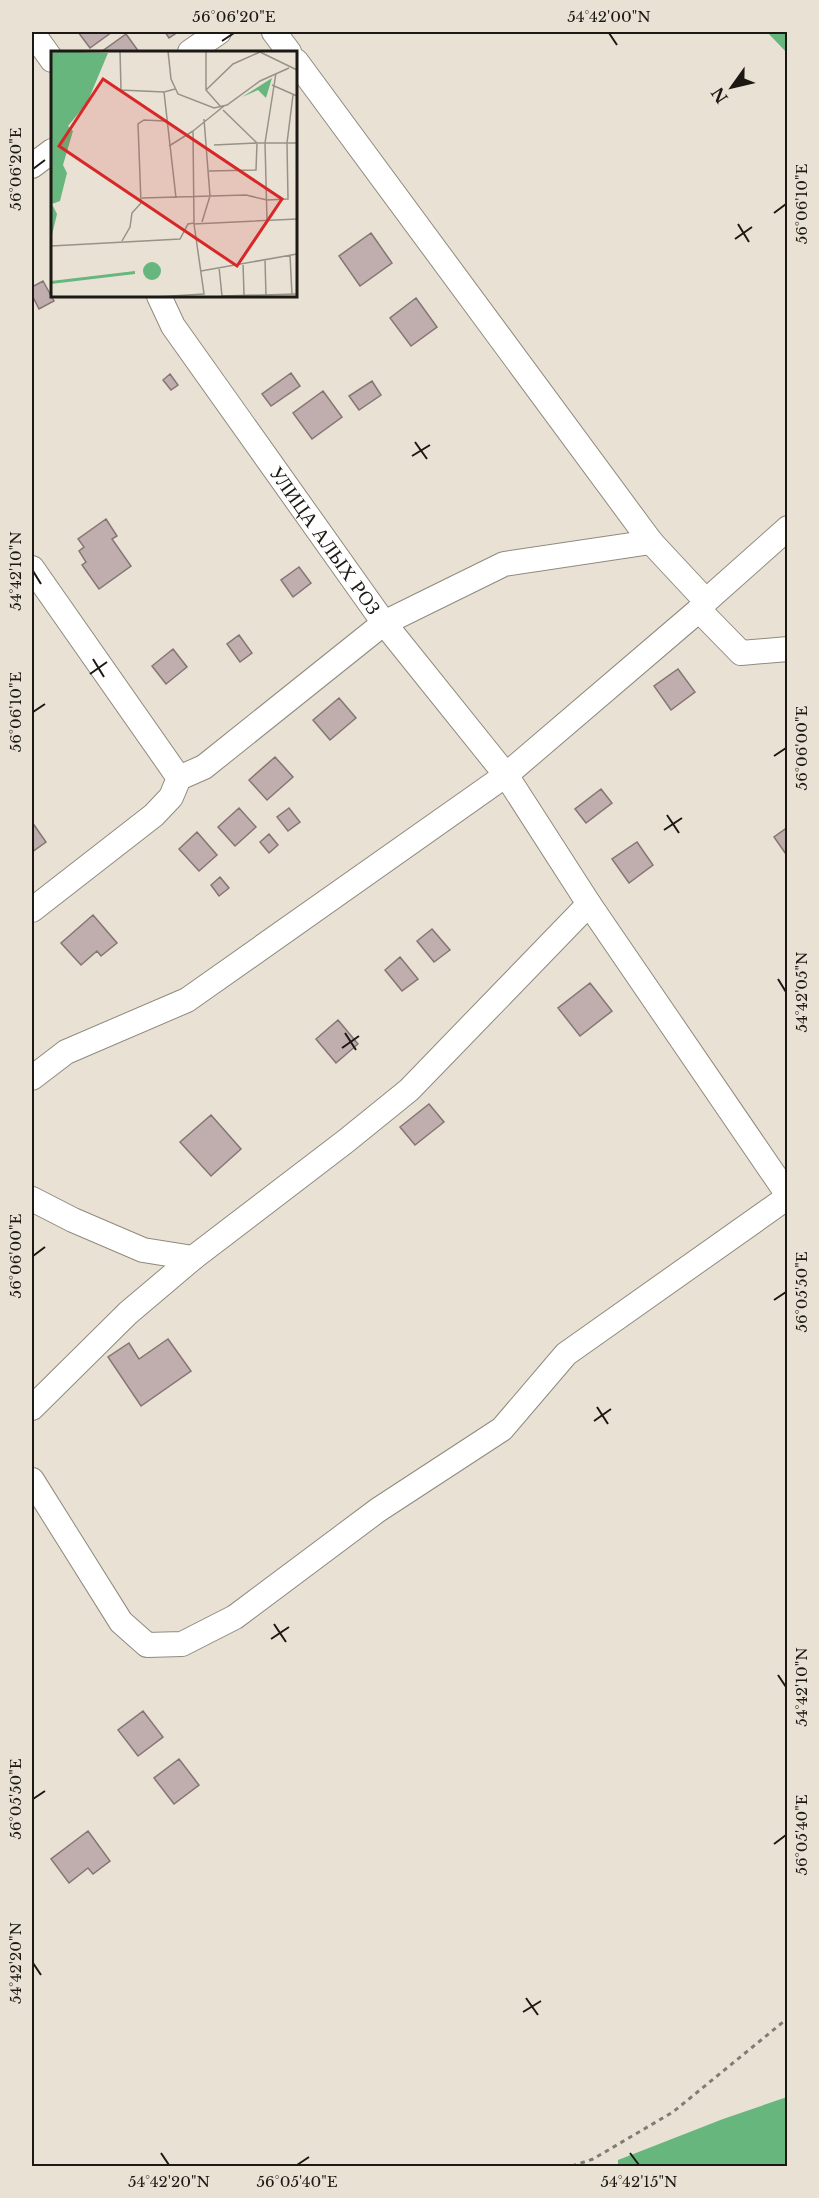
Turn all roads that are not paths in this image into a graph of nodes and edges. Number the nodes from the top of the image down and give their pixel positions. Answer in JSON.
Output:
{"nodes":[{"id":1,"x":32,"y":32,"type":"edge"},
{"id":2,"x":219,"y":32,"type":"edge"},
{"id":3,"x":274,"y":32,"type":"edge"},
{"id":4,"x":191,"y":51,"type":"edge"},
{"id":5,"x":288,"y":51,"type":"edge"},
{"id":6,"x":51,"y":59,"type":"edge"},
{"id":7,"x":297,"y":62,"type":"edge"},
{"id":8,"x":51,"y":152,"type":"edge"},
{"id":9,"x":32,"y":166,"type":"edge"},
{"id":10,"x":159,"y":297,"type":"edge"},
{"id":11,"x":788,"y":528,"type":"edge"},
{"id":12,"x":651,"y":542,"type":"junction"},
{"id":13,"x":32,"y":568,"type":"edge"},
{"id":14,"x":702,"y":606,"type":"junction"},
{"id":15,"x":384,"y":623,"type":"junction"},
{"id":16,"x":788,"y":649,"type":"edge"},
{"id":17,"x":506,"y":775,"type":"junction"},
{"id":18,"x":179,"y":778,"type":"junction"},
{"id":19,"x":589,"y":904,"type":"junction"},
{"id":20,"x":32,"y":910,"type":"edge"},
{"id":21,"x":32,"y":1078,"type":"edge"},
{"id":22,"x":788,"y":1196,"type":"edge"},
{"id":23,"x":32,"y":1199,"type":"edge"},
{"id":24,"x":193,"y":1258,"type":"junction"},
{"id":25,"x":32,"y":1408,"type":"edge"},
{"id":26,"x":32,"y":1480,"type":"edge"}],
"edges":[{"from":1,"to":6,"type":"street"},
{"from":2,"to":4,"type":"street"},
{"from":3,"to":5,"type":"street"},
{"from":7,"to":12,"type":"street"},
{"from":8,"to":9,"type":"street"},
{"from":10,"to":15,"type":"street","name":"УЛИЦА АЛЫХ РОЗ"},
{"from":11,"to":14,"type":"street"},
{"from":12,"to":14,"type":"street"},
{"from":12,"to":15,"type":"street"},
{"from":13,"to":18,"type":"street"},
{"from":14,"to":16,"type":"street"},
{"from":14,"to":17,"type":"street"},
{"from":15,"to":17,"type":"street","name":"УЛИЦА АЛЫХ РОЗ"},
{"from":15,"to":18,"type":"street"},
{"from":17,"to":19,"type":"street","name":"УЛИЦА АЛЫХ РОЗ"},
{"from":17,"to":21,"type":"street"},
{"from":18,"to":20,"type":"street"},
{"from":19,"to":22,"type":"street","name":"УЛИЦА АЛЫХ РОЗ"},
{"from":19,"to":24,"type":"street"},
{"from":22,"to":26,"type":"street"},
{"from":23,"to":24,"type":"street"},
{"from":24,"to":25,"type":"street"}]}
